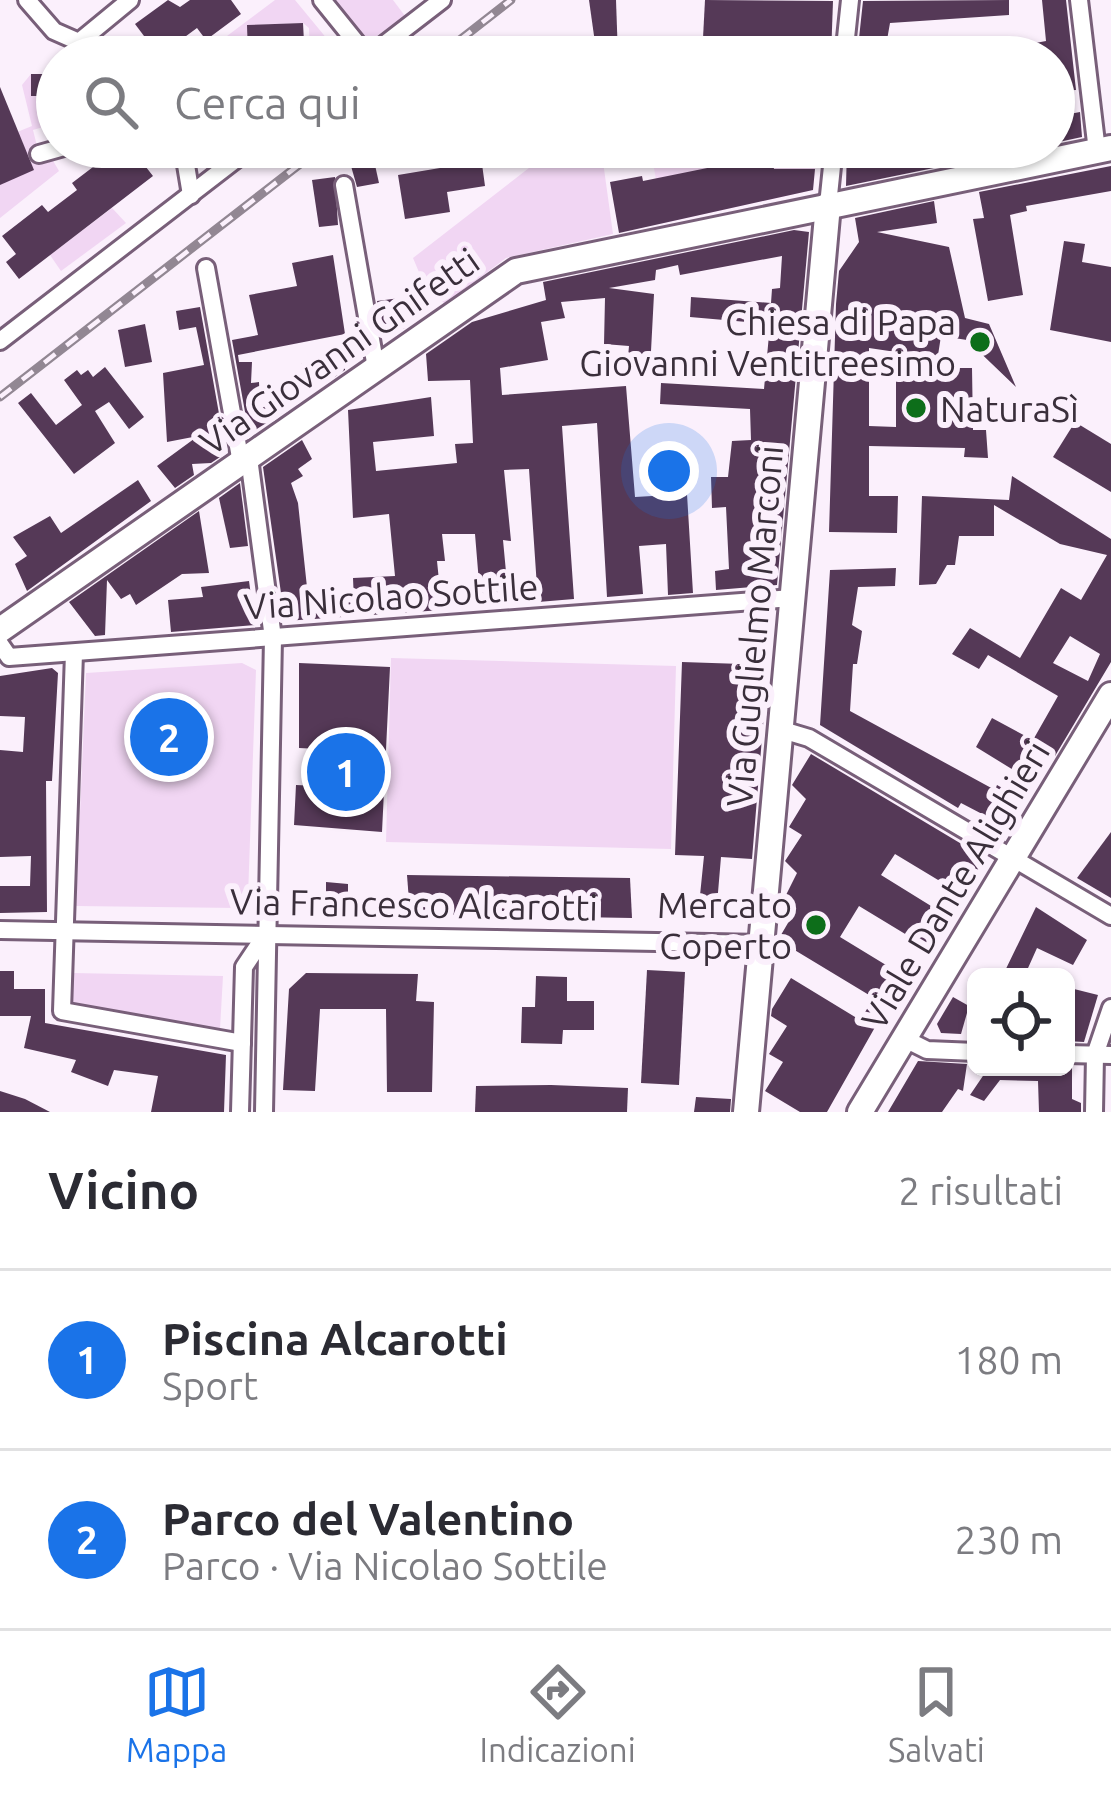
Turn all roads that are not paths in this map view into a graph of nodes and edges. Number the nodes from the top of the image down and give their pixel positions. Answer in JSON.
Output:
{"nodes":[{"id":1,"x":27,"y":0,"type":"edge"},
{"id":2,"x":130,"y":0,"type":"edge"},
{"id":3,"x":322,"y":0,"type":"edge"},
{"id":4,"x":442,"y":0,"type":"edge"},
{"id":5,"x":850,"y":0,"type":"edge"},
{"id":6,"x":1079,"y":0,"type":"edge"},
{"id":7,"x":65,"y":36,"type":"edge"},
{"id":8,"x":86,"y":36,"type":"edge"},
{"id":9,"x":351,"y":36,"type":"edge"},
{"id":10,"x":395,"y":36,"type":"edge"},
{"id":11,"x":846,"y":36,"type":"edge"},
{"id":12,"x":1104,"y":150,"type":"edge"},
{"id":13,"x":186,"y":168,"type":"edge"},
{"id":14,"x":224,"y":168,"type":"edge"},
{"id":15,"x":832,"y":168,"type":"edge"},
{"id":16,"x":1014,"y":168,"type":"edge"},
{"id":17,"x":344,"y":184,"type":"dead end"},
{"id":18,"x":190,"y":194,"type":"junction"},
{"id":19,"x":828,"y":205,"type":"junction"},
{"id":20,"x":206,"y":268,"type":"dead end"},
{"id":21,"x":0,"y":341,"type":"edge"},
{"id":22,"x":376,"y":368,"type":"junction"},
{"id":23,"x":245,"y":461,"type":"junction"},
{"id":24,"x":793,"y":598,"type":"junction"},
{"id":25,"x":0,"y":630,"type":"edge"},
{"id":26,"x":273,"y":638,"type":"junction"},
{"id":27,"x":0,"y":644,"type":"edge"},
{"id":28,"x":74,"y":652,"type":"junction"},
{"id":29,"x":1111,"y":695,"type":"edge"},
{"id":30,"x":779,"y":729,"type":"junction"},
{"id":31,"x":1012,"y":858,"type":"junction"},
{"id":32,"x":1111,"y":916,"type":"edge"},
{"id":33,"x":0,"y":930,"type":"edge"},
{"id":34,"x":63,"y":930,"type":"junction"},
{"id":35,"x":266,"y":933,"type":"junction"},
{"id":36,"x":765,"y":944,"type":"junction"},
{"id":37,"x":1111,"y":1008,"type":"edge"},
{"id":38,"x":907,"y":1040,"type":"junction"},
{"id":39,"x":242,"y":1043,"type":"junction"},
{"id":40,"x":967,"y":1052,"type":"edge"},
{"id":41,"x":1103,"y":1055,"type":"edge"},
{"id":42,"x":239,"y":1112,"type":"edge"},
{"id":43,"x":264,"y":1112,"type":"edge"},
{"id":44,"x":746,"y":1112,"type":"edge"},
{"id":45,"x":860,"y":1112,"type":"edge"},
{"id":46,"x":1094,"y":1112,"type":"edge"}],
"edges":[{"from":1,"to":7,"type":"street"},
{"from":2,"to":8,"type":"street"},
{"from":3,"to":9,"type":"street"},
{"from":4,"to":10,"type":"street"},
{"from":5,"to":11,"type":"street"},
{"from":6,"to":12,"type":"street"},
{"from":13,"to":18,"type":"street"},
{"from":14,"to":18,"type":"street"},
{"from":15,"to":19,"type":"street","name":"Via Guglielmo Marconi"},
{"from":16,"to":19,"type":"main road","name":"Via Giovanni Gnifetti"},
{"from":17,"to":22,"type":"street"},
{"from":18,"to":21,"type":"street"},
{"from":19,"to":22,"type":"main road","name":"Via Giovanni Gnifetti"},
{"from":19,"to":24,"type":"main road","name":"Via Guglielmo Marconi"},
{"from":20,"to":23,"type":"street"},
{"from":22,"to":23,"type":"main road","name":"Via Giovanni Gnifetti"},
{"from":23,"to":25,"type":"main road","name":"Via Giovanni Gnifetti"},
{"from":23,"to":26,"type":"street"},
{"from":24,"to":26,"type":"street","name":"Via Nicolao Sottile"},
{"from":24,"to":30,"type":"main road","name":"Via Guglielmo Marconi"},
{"from":26,"to":28,"type":"street","name":"Via Nicolao Sottile"},
{"from":26,"to":35,"type":"street"},
{"from":27,"to":28,"type":"street","name":"Via Nicolao Sottile"},
{"from":28,"to":34,"type":"street"},
{"from":29,"to":31,"type":"main road","name":"Viale Dante Alighieri"},
{"from":30,"to":31,"type":"street"},
{"from":30,"to":36,"type":"main road","name":"Via Guglielmo Marconi"},
{"from":31,"to":32,"type":"street"},
{"from":31,"to":38,"type":"main road","name":"Viale Dante Alighieri"},
{"from":33,"to":34,"type":"street","name":"Via Francesco Alcarotti"},
{"from":34,"to":35,"type":"street","name":"Via Francesco Alcarotti"},
{"from":34,"to":39,"type":"street"},
{"from":35,"to":36,"type":"street","name":"Via Francesco Alcarotti"},
{"from":35,"to":39,"type":"street"},
{"from":35,"to":43,"type":"street"},
{"from":36,"to":44,"type":"main road","name":"Via Guglielmo Marconi"},
{"from":37,"to":41,"type":"street"},
{"from":38,"to":40,"type":"street"},
{"from":38,"to":45,"type":"main road","name":"Viale Dante Alighieri"},
{"from":39,"to":42,"type":"street"},
{"from":41,"to":46,"type":"street"}]}
